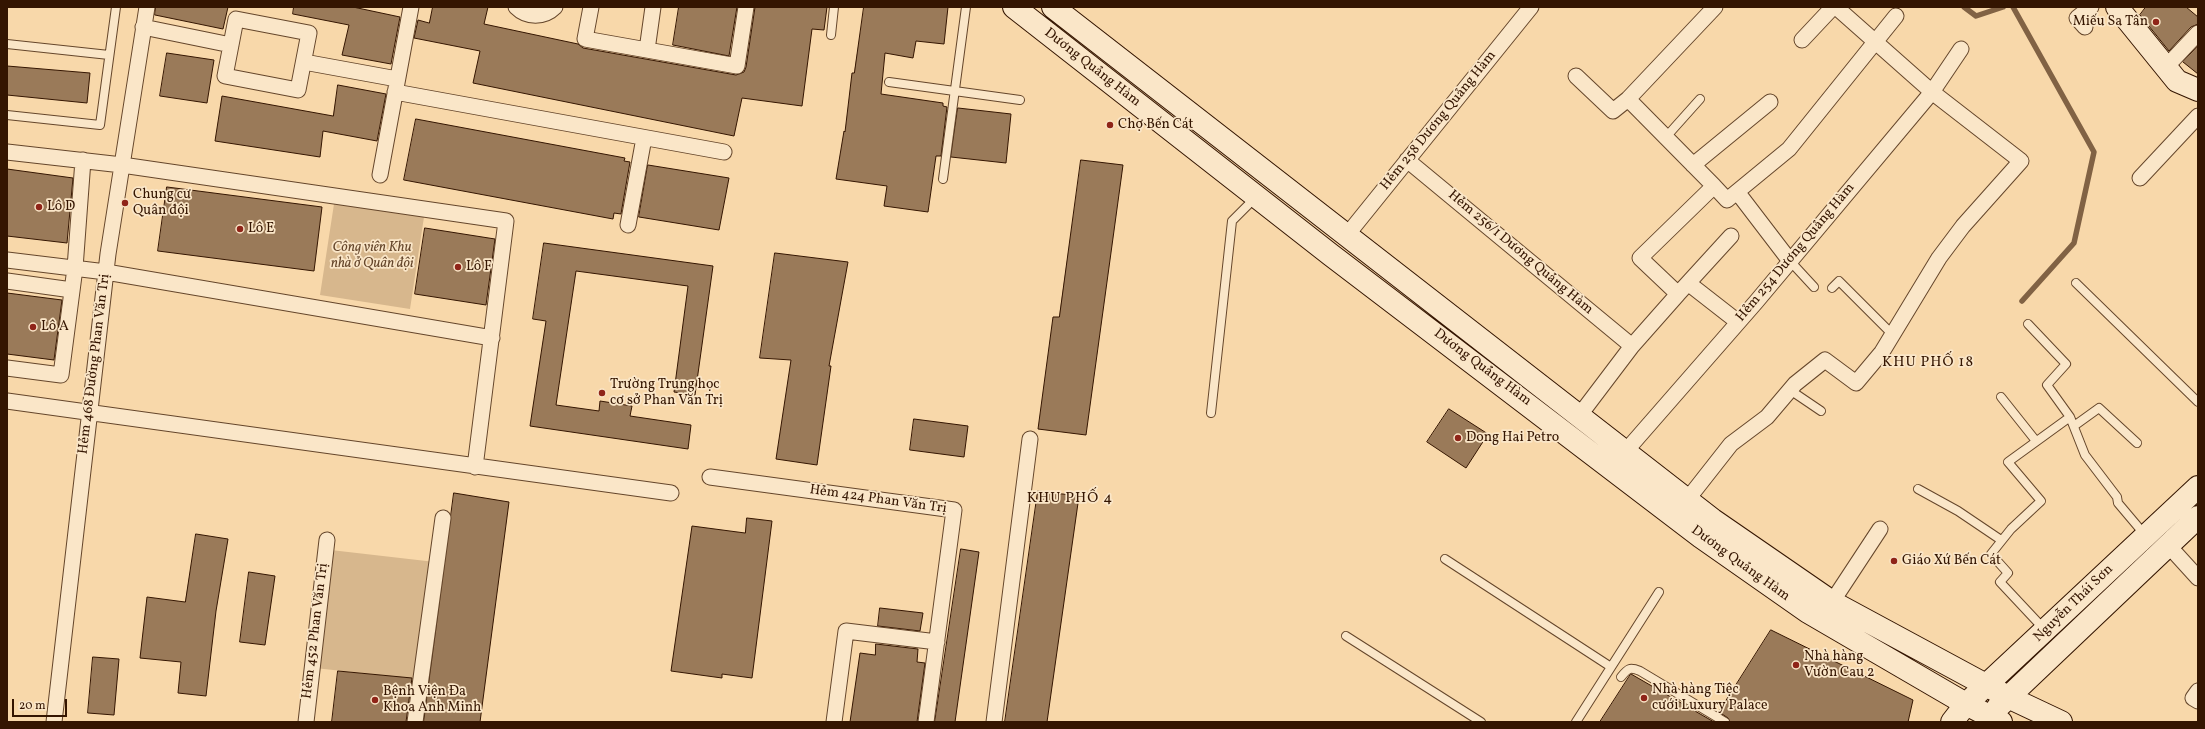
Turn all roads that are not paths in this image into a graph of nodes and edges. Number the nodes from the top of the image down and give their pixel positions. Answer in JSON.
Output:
{"nodes":[{"id":1,"x":116,"y":7,"type":"edge"},
{"id":2,"x":147,"y":7,"type":"edge"},
{"id":3,"x":410,"y":7,"type":"edge"},
{"id":4,"x":516,"y":7,"type":"edge"},
{"id":5,"x":555,"y":7,"type":"edge"},
{"id":6,"x":591,"y":7,"type":"edge"},
{"id":7,"x":653,"y":7,"type":"edge"},
{"id":8,"x":746,"y":7,"type":"edge"},
{"id":9,"x":834,"y":7,"type":"edge"},
{"id":10,"x":966,"y":7,"type":"edge"},
{"id":11,"x":1053,"y":7,"type":"edge"},
{"id":12,"x":1531,"y":7,"type":"edge"},
{"id":13,"x":1715,"y":7,"type":"edge"},
{"id":14,"x":1834,"y":7,"type":"edge"},
{"id":15,"x":2091,"y":7,"type":"edge"},
{"id":16,"x":2117,"y":7,"type":"edge"},
{"id":17,"x":1025,"y":10,"type":"edge"},
{"id":18,"x":1896,"y":16,"type":"dead end"},
{"id":19,"x":143,"y":27,"type":"junction"},
{"id":20,"x":2085,"y":27,"type":"dead end"},
{"id":21,"x":2198,"y":33,"type":"edge"},
{"id":22,"x":831,"y":35,"type":"dead end"},
{"id":23,"x":1802,"y":40,"type":"dead end"},
{"id":24,"x":1875,"y":42,"type":"junction"},
{"id":25,"x":7,"y":44,"type":"edge"},
{"id":26,"x":231,"y":45,"type":"junction"},
{"id":27,"x":1961,"y":49,"type":"dead end"},
{"id":28,"x":647,"y":50,"type":"junction"},
{"id":29,"x":109,"y":55,"type":"junction"},
{"id":30,"x":304,"y":62,"type":"junction"},
{"id":31,"x":2166,"y":67,"type":"junction"},
{"id":32,"x":1576,"y":76,"type":"dead end"},
{"id":33,"x":889,"y":82,"type":"dead end"},
{"id":34,"x":396,"y":85,"type":"junction"},
{"id":35,"x":2198,"y":90,"type":"edge"},
{"id":36,"x":954,"y":91,"type":"junction"},
{"id":37,"x":1932,"y":92,"type":"junction"},
{"id":38,"x":1628,"y":99,"type":"junction"},
{"id":39,"x":1700,"y":99,"type":"dead end"},
{"id":40,"x":1020,"y":100,"type":"dead end"},
{"id":41,"x":1770,"y":102,"type":"dead end"},
{"id":42,"x":7,"y":115,"type":"edge"},
{"id":43,"x":2198,"y":116,"type":"edge"},
{"id":44,"x":1666,"y":137,"type":"junction"},
{"id":45,"x":644,"y":138,"type":"junction"},
{"id":46,"x":7,"y":152,"type":"edge"},
{"id":47,"x":724,"y":152,"type":"dead end"},
{"id":48,"x":82,"y":160,"type":"junction"},
{"id":49,"x":1407,"y":160,"type":"junction"},
{"id":50,"x":122,"y":165,"type":"junction"},
{"id":51,"x":1693,"y":165,"type":"junction"},
{"id":52,"x":380,"y":175,"type":"dead end"},
{"id":53,"x":2140,"y":178,"type":"dead end"},
{"id":54,"x":943,"y":179,"type":"dead end"},
{"id":55,"x":1714,"y":186,"type":"junction"},
{"id":56,"x":1738,"y":193,"type":"junction"},
{"id":57,"x":1256,"y":197,"type":"junction"},
{"id":58,"x":628,"y":225,"type":"dead end"},
{"id":59,"x":1347,"y":236,"type":"junction"},
{"id":60,"x":1731,"y":236,"type":"dead end"},
{"id":61,"x":7,"y":260,"type":"edge"},
{"id":62,"x":1790,"y":261,"type":"junction"},
{"id":63,"x":75,"y":268,"type":"junction"},
{"id":64,"x":106,"y":272,"type":"junction"},
{"id":65,"x":7,"y":282,"type":"edge"},
{"id":66,"x":1688,"y":283,"type":"junction"},
{"id":67,"x":2076,"y":283,"type":"dead end"},
{"id":68,"x":1814,"y":287,"type":"dead end"},
{"id":69,"x":1832,"y":288,"type":"dead end"},
{"id":70,"x":72,"y":290,"type":"junction"},
{"id":71,"x":1678,"y":294,"type":"junction"},
{"id":72,"x":1738,"y":322,"type":"junction"},
{"id":73,"x":2028,"y":324,"type":"dead end"},
{"id":74,"x":1893,"y":335,"type":"junction"},
{"id":75,"x":492,"y":338,"type":"junction"},
{"id":76,"x":1632,"y":346,"type":"junction"},
{"id":77,"x":7,"y":368,"type":"edge"},
{"id":78,"x":1790,"y":390,"type":"junction"},
{"id":79,"x":2001,"y":397,"type":"dead end"},
{"id":80,"x":7,"y":401,"type":"edge"},
{"id":81,"x":2198,"y":402,"type":"edge"},
{"id":82,"x":1821,"y":411,"type":"dead end"},
{"id":83,"x":90,"y":413,"type":"junction"},
{"id":84,"x":1211,"y":413,"type":"dead end"},
{"id":85,"x":1579,"y":416,"type":"junction"},
{"id":86,"x":2070,"y":417,"type":"junction"},
{"id":87,"x":2074,"y":426,"type":"junction"},
{"id":88,"x":1030,"y":439,"type":"dead end"},
{"id":89,"x":2036,"y":441,"type":"junction"},
{"id":90,"x":2137,"y":443,"type":"dead end"},
{"id":91,"x":1625,"y":452,"type":"junction"},
{"id":92,"x":475,"y":467,"type":"junction"},
{"id":93,"x":710,"y":477,"type":"dead end"},
{"id":94,"x":2198,"y":487,"type":"edge"},
{"id":95,"x":1918,"y":489,"type":"dead end"},
{"id":96,"x":671,"y":493,"type":"dead end"},
{"id":97,"x":1687,"y":500,"type":"junction"},
{"id":98,"x":2198,"y":517,"type":"edge"},
{"id":99,"x":443,"y":518,"type":"dead end"},
{"id":100,"x":1880,"y":528,"type":"dead end"},
{"id":101,"x":2146,"y":536,"type":"junction"},
{"id":102,"x":327,"y":540,"type":"dead end"},
{"id":103,"x":2002,"y":540,"type":"junction"},
{"id":104,"x":2168,"y":545,"type":"junction"},
{"id":105,"x":1445,"y":559,"type":"dead end"},
{"id":106,"x":2198,"y":578,"type":"edge"},
{"id":107,"x":1658,"y":592,"type":"dead end"},
{"id":108,"x":1832,"y":602,"type":"junction"},
{"id":109,"x":2046,"y":631,"type":"junction"},
{"id":110,"x":1346,"y":636,"type":"dead end"},
{"id":111,"x":937,"y":642,"type":"junction"},
{"id":112,"x":1611,"y":667,"type":"junction"},
{"id":113,"x":1621,"y":677,"type":"dead end"},
{"id":114,"x":1987,"y":686,"type":"junction"},
{"id":115,"x":2198,"y":691,"type":"edge"},
{"id":116,"x":2008,"y":697,"type":"junction"},
{"id":117,"x":2198,"y":701,"type":"edge"},
{"id":118,"x":1966,"y":704,"type":"junction"},
{"id":119,"x":1991,"y":720,"type":"edge"},
{"id":120,"x":54,"y":722,"type":"edge"},
{"id":121,"x":306,"y":722,"type":"edge"},
{"id":122,"x":415,"y":722,"type":"edge"},
{"id":123,"x":834,"y":722,"type":"edge"},
{"id":124,"x":926,"y":722,"type":"edge"},
{"id":125,"x":994,"y":722,"type":"edge"},
{"id":126,"x":1481,"y":722,"type":"edge"},
{"id":127,"x":1576,"y":722,"type":"edge"},
{"id":128,"x":1725,"y":722,"type":"edge"},
{"id":129,"x":1952,"y":722,"type":"edge"},
{"id":130,"x":2061,"y":722,"type":"edge"}],
"edges":[{"from":1,"to":29,"type":"lane"},
{"from":2,"to":19,"type":"street","name":"Hẻm 468 Đường Phan Văn Trị"},
{"from":3,"to":34,"type":"street"},
{"from":4,"to":5,"type":"street"},
{"from":6,"to":28,"type":"street"},
{"from":7,"to":28,"type":"street"},
{"from":8,"to":28,"type":"street"},
{"from":9,"to":22,"type":"lane"},
{"from":10,"to":36,"type":"lane"},
{"from":11,"to":59,"type":"street","name":"Dương Quảng Hàm"},
{"from":12,"to":49,"type":"street","name":"Hẻm 258 Dương Quảng Hàm"},
{"from":13,"to":38,"type":"street"},
{"from":14,"to":23,"type":"street"},
{"from":14,"to":24,"type":"street"},
{"from":15,"to":20,"type":"street"},
{"from":16,"to":31,"type":"street"},
{"from":17,"to":57,"type":"street","name":"Dương Quảng Hàm"},
{"from":18,"to":24,"type":"street"},
{"from":19,"to":26,"type":"street"},
{"from":19,"to":50,"type":"street","name":"Hẻm 468 Đường Phan Văn Trị"},
{"from":21,"to":31,"type":"street"},
{"from":24,"to":37,"type":"street"},
{"from":24,"to":56,"type":"street"},
{"from":25,"to":29,"type":"lane"},
{"from":26,"to":30,"type":"street"},
{"from":26,"to":30,"type":"street"},
{"from":27,"to":37,"type":"street","name":"Hẻm 254 Dương Quảng Hàm"},
{"from":29,"to":42,"type":"lane"},
{"from":30,"to":34,"type":"street"},
{"from":31,"to":35,"type":"street"},
{"from":32,"to":38,"type":"street"},
{"from":33,"to":36,"type":"lane"},
{"from":34,"to":45,"type":"street"},
{"from":34,"to":52,"type":"street"},
{"from":36,"to":40,"type":"lane"},
{"from":36,"to":54,"type":"lane"},
{"from":37,"to":62,"type":"street","name":"Hẻm 254 Dương Quảng Hàm"},
{"from":37,"to":74,"type":"street"},
{"from":38,"to":44,"type":"street"},
{"from":39,"to":44,"type":"lane"},
{"from":41,"to":51,"type":"street"},
{"from":43,"to":53,"type":"street"},
{"from":44,"to":51,"type":"street"},
{"from":45,"to":47,"type":"street"},
{"from":45,"to":58,"type":"street"},
{"from":46,"to":48,"type":"street"},
{"from":48,"to":50,"type":"street"},
{"from":48,"to":63,"type":"street"},
{"from":49,"to":59,"type":"street","name":"Hẻm 258 Dương Quảng Hàm"},
{"from":49,"to":76,"type":"street","name":"Hẻm 256/1 Dương Quảng Hàm"},
{"from":50,"to":64,"type":"street","name":"Hẻm 468 Đường Phan Văn Trị"},
{"from":50,"to":75,"type":"street"},
{"from":51,"to":55,"type":"street"},
{"from":55,"to":56,"type":"street"},
{"from":55,"to":71,"type":"street"},
{"from":56,"to":62,"type":"street"},
{"from":57,"to":84,"type":"lane"},
{"from":57,"to":118,"type":"street","name":"Dương Quảng Hàm"},
{"from":59,"to":85,"type":"street","name":"Dương Quảng Hàm"},
{"from":60,"to":66,"type":"street"},
{"from":61,"to":63,"type":"street"},
{"from":62,"to":68,"type":"lane"},
{"from":62,"to":72,"type":"street","name":"Hẻm 254 Dương Quảng Hàm"},
{"from":63,"to":64,"type":"street"},
{"from":63,"to":70,"type":"street"},
{"from":64,"to":75,"type":"street"},
{"from":64,"to":83,"type":"street","name":"Hẻm 468 Đường Phan Văn Trị"},
{"from":65,"to":70,"type":"street"},
{"from":66,"to":71,"type":"street"},
{"from":66,"to":72,"type":"street"},
{"from":67,"to":81,"type":"lane"},
{"from":69,"to":74,"type":"lane"},
{"from":70,"to":77,"type":"street"},
{"from":71,"to":76,"type":"street"},
{"from":72,"to":91,"type":"street","name":"Hẻm 254 Dương Quảng Hàm"},
{"from":73,"to":86,"type":"lane"},
{"from":74,"to":78,"type":"street"},
{"from":75,"to":92,"type":"street"},
{"from":76,"to":85,"type":"street"},
{"from":78,"to":82,"type":"lane"},
{"from":78,"to":97,"type":"street"},
{"from":79,"to":89,"type":"lane"},
{"from":80,"to":83,"type":"street"},
{"from":83,"to":92,"type":"street"},
{"from":83,"to":120,"type":"street","name":"Hẻm 468 Đường Phan Văn Trị"},
{"from":85,"to":91,"type":"street","name":"Dương Quảng Hàm"},
{"from":86,"to":87,"type":"lane"},
{"from":86,"to":89,"type":"lane"},
{"from":87,"to":90,"type":"lane"},
{"from":87,"to":101,"type":"lane"},
{"from":88,"to":125,"type":"street"},
{"from":89,"to":103,"type":"lane"},
{"from":91,"to":97,"type":"street","name":"Dương Quảng Hàm"},
{"from":92,"to":96,"type":"street"},
{"from":93,"to":111,"type":"street","name":"Hẻm 424 Phan Văn Trị"},
{"from":94,"to":101,"type":"street","name":"Nguyễn Thái Sơn"},
{"from":95,"to":103,"type":"lane"},
{"from":97,"to":108,"type":"street","name":"Dương Quảng Hàm"},
{"from":98,"to":104,"type":"street","name":"Nguyễn Thái Sơn"},
{"from":99,"to":122,"type":"street"},
{"from":100,"to":108,"type":"street"},
{"from":101,"to":109,"type":"street","name":"Nguyễn Thái Sơn"},
{"from":102,"to":121,"type":"street","name":"Hẻm 452 Phan Văn Trị"},
{"from":103,"to":109,"type":"lane"},
{"from":104,"to":106,"type":"street"},
{"from":104,"to":116,"type":"street","name":"Nguyễn Thái Sơn"},
{"from":105,"to":112,"type":"lane"},
{"from":107,"to":112,"type":"lane"},
{"from":108,"to":114,"type":"street","name":"Dương Quảng Hàm"},
{"from":109,"to":114,"type":"street","name":"Nguyễn Thái Sơn"},
{"from":110,"to":126,"type":"lane"},
{"from":111,"to":123,"type":"street"},
{"from":111,"to":124,"type":"street","name":"Hẻm 424 Phan Văn Trị"},
{"from":112,"to":127,"type":"lane"},
{"from":113,"to":128,"type":"lane"},
{"from":114,"to":116,"type":"street","name":"Dương Quảng Hàm"},
{"from":114,"to":118,"type":"street","name":"Nguyễn Thái Sơn"},
{"from":115,"to":117,"type":"street"},
{"from":116,"to":119,"type":"street","name":"Nguyễn Thái Sơn"},
{"from":116,"to":130,"type":"street"},
{"from":118,"to":119,"type":"street","name":"Dương Quảng Hàm"},
{"from":118,"to":129,"type":"street","name":"Nguyễn Thái Sơn"}]}
